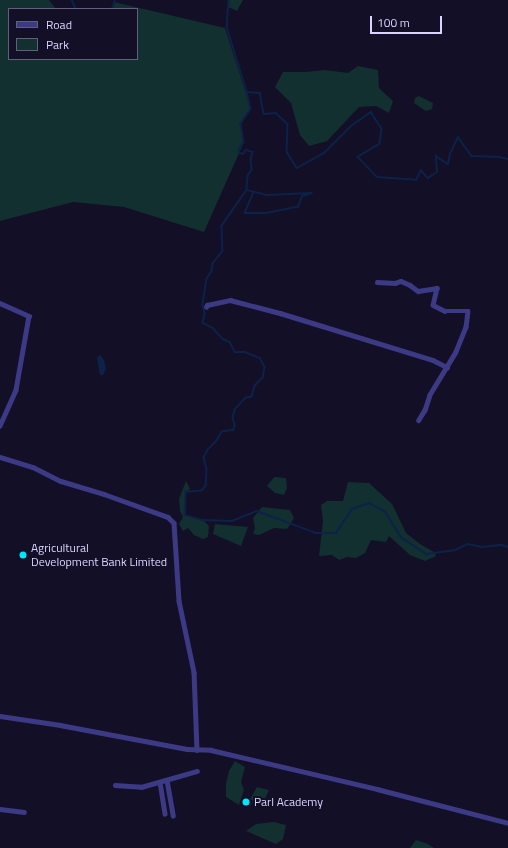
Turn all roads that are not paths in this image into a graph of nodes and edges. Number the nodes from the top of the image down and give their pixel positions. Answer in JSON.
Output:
{"nodes":[{"id":1,"x":377,"y":282,"type":"dead end"},
{"id":2,"x":0,"y":302,"type":"edge"},
{"id":3,"x":206,"y":307,"type":"dead end"},
{"id":4,"x":447,"y":367,"type":"junction"},
{"id":5,"x":419,"y":420,"type":"dead end"},
{"id":6,"x":0,"y":426,"type":"edge"},
{"id":7,"x":0,"y":457,"type":"edge"},
{"id":8,"x":0,"y":716,"type":"edge"},
{"id":9,"x":197,"y":750,"type":"junction"},
{"id":10,"x":197,"y":771,"type":"dead end"},
{"id":11,"x":167,"y":780,"type":"junction"},
{"id":12,"x":160,"y":782,"type":"junction"},
{"id":13,"x":115,"y":785,"type":"dead end"},
{"id":14,"x":0,"y":809,"type":"edge"},
{"id":15,"x":24,"y":812,"type":"dead end"},
{"id":16,"x":165,"y":814,"type":"dead end"},
{"id":17,"x":173,"y":815,"type":"dead end"},
{"id":18,"x":508,"y":823,"type":"edge"}],
"edges":[{"from":1,"to":4,"type":"street"},
{"from":2,"to":6,"type":"street"},
{"from":3,"to":4,"type":"street"},
{"from":4,"to":5,"type":"street"},
{"from":7,"to":9,"type":"street"},
{"from":8,"to":9,"type":"street"},
{"from":9,"to":18,"type":"street"},
{"from":10,"to":11,"type":"street"},
{"from":11,"to":12,"type":"street"},
{"from":11,"to":17,"type":"street"},
{"from":12,"to":13,"type":"street"},
{"from":12,"to":16,"type":"street"},
{"from":14,"to":15,"type":"street"}]}
